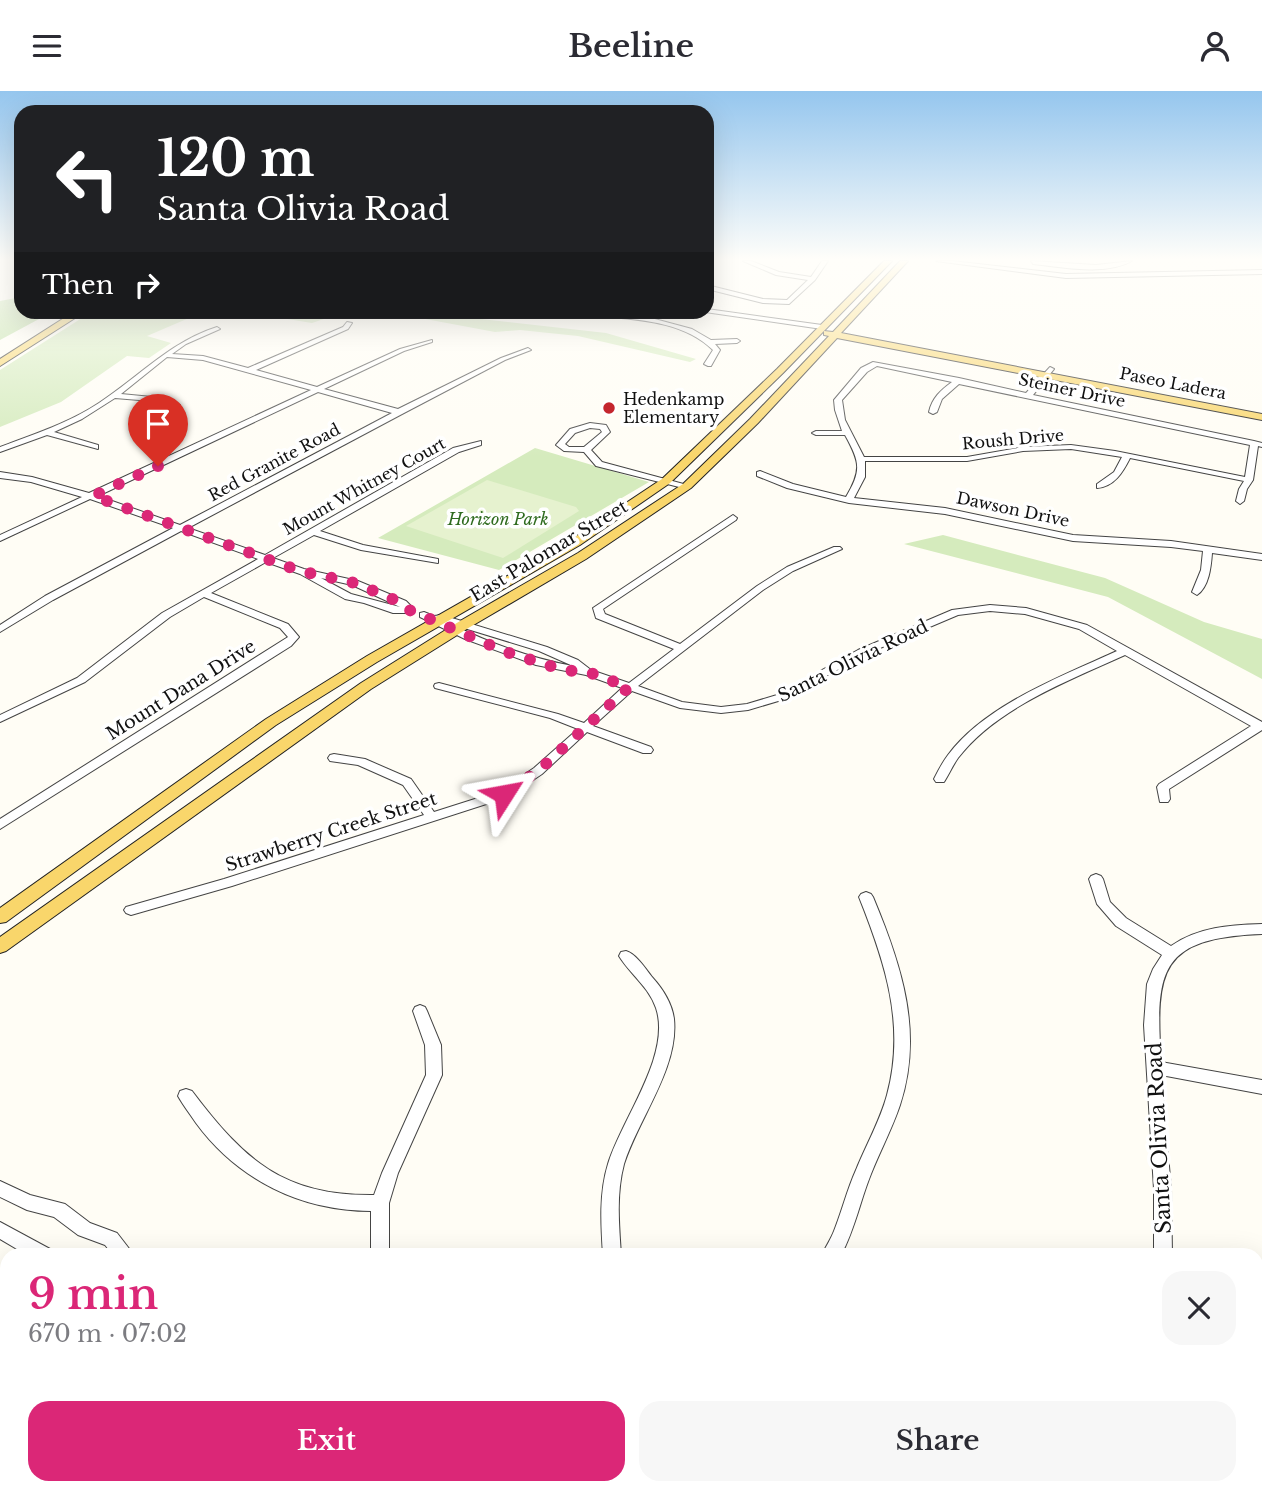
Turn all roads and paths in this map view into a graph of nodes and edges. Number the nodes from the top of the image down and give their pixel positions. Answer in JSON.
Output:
{"nodes":[{"id":1,"x":40,"y":326,"type":"edge"},
{"id":2,"x":58,"y":326,"type":"edge"},
{"id":3,"x":347,"y":326,"type":"edge"},
{"id":4,"x":675,"y":326,"type":"edge"},
{"id":5,"x":804,"y":326,"type":"edge"},
{"id":6,"x":823,"y":326,"type":"edge"},
{"id":7,"x":842,"y":326,"type":"edge"},
{"id":8,"x":217,"y":329,"type":"dead end"},
{"id":9,"x":820,"y":329,"type":"junction"},
{"id":10,"x":836,"y":333,"type":"junction"},
{"id":11,"x":430,"y":341,"type":"dead end"},
{"id":12,"x":737,"y":341,"type":"dead end"},
{"id":13,"x":711,"y":342,"type":"junction"},
{"id":14,"x":528,"y":350,"type":"dead end"},
{"id":15,"x":0,"y":351,"type":"edge"},
{"id":16,"x":164,"y":355,"type":"junction"},
{"id":17,"x":0,"y":363,"type":"edge"},
{"id":18,"x":708,"y":364,"type":"dead end"},
{"id":19,"x":876,"y":364,"type":"joint"},
{"id":20,"x":248,"y":371,"type":"junction"},
{"id":21,"x":1049,"y":372,"type":"junction"},
{"id":22,"x":959,"y":380,"type":"junction"},
{"id":23,"x":318,"y":390,"type":"junction"},
{"id":24,"x":114,"y":396,"type":"junction"},
{"id":25,"x":1028,"y":396,"type":"junction"},
{"id":26,"x":177,"y":407,"type":"dead end"},
{"id":27,"x":399,"y":412,"type":"junction"},
{"id":28,"x":933,"y":412,"type":"dead end"},
{"id":29,"x":1262,"y":414,"type":"edge"},
{"id":30,"x":46,"y":432,"type":"junction"},
{"id":31,"x":816,"y":433,"type":"dead end"},
{"id":32,"x":846,"y":433,"type":"junction"},
{"id":33,"x":1036,"y":438,"type":"dead end"},
{"id":34,"x":478,"y":443,"type":"dead end"},
{"id":35,"x":1258,"y":444,"type":"edge"},
{"id":36,"x":94,"y":447,"type":"dead end"},
{"id":37,"x":1045,"y":447,"type":"junction"},
{"id":38,"x":0,"y":450,"type":"edge"},
{"id":39,"x":586,"y":450,"type":"junction"},
{"id":40,"x":1127,"y":456,"type":"junction"},
{"id":41,"x":861,"y":459,"type":"junction"},
{"id":42,"x":967,"y":459,"type":"junction"},
{"id":43,"x":974,"y":468,"type":"dead end"},
{"id":44,"x":760,"y":474,"type":"dead end"},
{"id":45,"x":0,"y":475,"type":"edge"},
{"id":46,"x":1249,"y":480,"type":"junction"},
{"id":47,"x":666,"y":481,"type":"junction"},
{"id":48,"x":687,"y":486,"type":"junction"},
{"id":49,"x":1100,"y":487,"type":"dead end"},
{"id":50,"x":93,"y":496,"type":"junction"},
{"id":51,"x":849,"y":500,"type":"junction"},
{"id":52,"x":1240,"y":501,"type":"dead end"},
{"id":53,"x":733,"y":518,"type":"dead end"},
{"id":54,"x":180,"y":528,"type":"junction"},
{"id":55,"x":311,"y":531,"type":"junction"},
{"id":56,"x":0,"y":538,"type":"edge"},
{"id":57,"x":837,"y":549,"type":"dead end"},
{"id":58,"x":1208,"y":549,"type":"junction"},
{"id":59,"x":1262,"y":557,"type":"edge"},
{"id":60,"x":265,"y":558,"type":"junction"},
{"id":61,"x":436,"y":561,"type":"dead end"},
{"id":62,"x":300,"y":571,"type":"junction"},
{"id":63,"x":1197,"y":592,"type":"dead end"},
{"id":64,"x":204,"y":594,"type":"junction"},
{"id":65,"x":407,"y":609,"type":"junction"},
{"id":66,"x":445,"y":622,"type":"junction"},
{"id":67,"x":0,"y":629,"type":"edge"},
{"id":68,"x":681,"y":648,"type":"junction"},
{"id":69,"x":1125,"y":650,"type":"junction"},
{"id":70,"x":588,"y":672,"type":"joint"},
{"id":71,"x":439,"y":686,"type":"dead end"},
{"id":72,"x":629,"y":687,"type":"junction"},
{"id":73,"x":0,"y":719,"type":"edge"},
{"id":74,"x":584,"y":726,"type":"junction"},
{"id":75,"x":1261,"y":726,"type":"edge"},
{"id":76,"x":647,"y":750,"type":"dead end"},
{"id":77,"x":334,"y":758,"type":"dead end"},
{"id":78,"x":940,"y":779,"type":"dead end"},
{"id":79,"x":1164,"y":800,"type":"dead end"},
{"id":80,"x":432,"y":818,"type":"junction"},
{"id":81,"x":0,"y":825,"type":"edge"},
{"id":82,"x":1096,"y":879,"type":"dead end"},
{"id":83,"x":866,"y":897,"type":"dead end"},
{"id":84,"x":131,"y":910,"type":"dead end"},
{"id":85,"x":0,"y":917,"type":"edge"},
{"id":86,"x":1262,"y":929,"type":"edge"},
{"id":87,"x":0,"y":946,"type":"edge"},
{"id":88,"x":1172,"y":954,"type":"junction"},
{"id":89,"x":626,"y":955,"type":"dead end"},
{"id":90,"x":420,"y":1011,"type":"dead end"},
{"id":91,"x":1155,"y":1067,"type":"junction"},
{"id":92,"x":1262,"y":1087,"type":"edge"},
{"id":93,"x":186,"y":1096,"type":"dead end"},
{"id":94,"x":0,"y":1189,"type":"edge"},
{"id":95,"x":380,"y":1203,"type":"junction"},
{"id":96,"x":0,"y":1230,"type":"edge"},
{"id":97,"x":32,"y":1248,"type":"edge"},
{"id":98,"x":119,"y":1248,"type":"edge"},
{"id":99,"x":380,"y":1248,"type":"edge"},
{"id":100,"x":612,"y":1248,"type":"edge"},
{"id":101,"x":836,"y":1248,"type":"edge"},
{"id":102,"x":1163,"y":1248,"type":"edge"}],
"edges":[{"from":1,"to":15,"type":"main road"},
{"from":2,"to":17,"type":"main road"},
{"from":3,"to":20,"type":"street"},
{"from":4,"to":13,"type":"street"},
{"from":5,"to":9,"type":"street","name":"Paseo Ladera"},
{"from":6,"to":9,"type":"main road","name":"East Palomar Street"},
{"from":7,"to":10,"type":"main road","name":"East Palomar Street"},
{"from":8,"to":16,"type":"street"},
{"from":9,"to":10,"type":"main road","name":"Paseo Ladera"},
{"from":9,"to":47,"type":"main road","name":"East Palomar Street"},
{"from":10,"to":21,"type":"main road","name":"Paseo Ladera"},
{"from":10,"to":48,"type":"main road","name":"East Palomar Street"},
{"from":11,"to":23,"type":"street"},
{"from":12,"to":13,"type":"street"},
{"from":13,"to":18,"type":"street"},
{"from":14,"to":27,"type":"street","name":"Red Granite Road"},
{"from":16,"to":20,"type":"street"},
{"from":16,"to":24,"type":"street"},
{"from":19,"to":22,"type":"street","name":"Steiner Drive"},
{"from":19,"to":32,"type":"street"},
{"from":20,"to":23,"type":"street"},
{"from":21,"to":25,"type":"street"},
{"from":21,"to":29,"type":"main road","name":"Paseo Ladera"},
{"from":22,"to":25,"type":"street","name":"Steiner Drive"},
{"from":22,"to":28,"type":"street"},
{"from":23,"to":27,"type":"street"},
{"from":23,"to":50,"type":"street"},
{"from":24,"to":26,"type":"street"},
{"from":24,"to":30,"type":"street"},
{"from":25,"to":35,"type":"street","name":"Steiner Drive"},
{"from":27,"to":54,"type":"street","name":"Red Granite Road"},
{"from":30,"to":36,"type":"street"},
{"from":30,"to":38,"type":"street"},
{"from":31,"to":32,"type":"street"},
{"from":32,"to":41,"type":"street"},
{"from":33,"to":37,"type":"street"},
{"from":34,"to":55,"type":"street","name":"Mount Whitney Court"},
{"from":35,"to":46,"type":"street"},
{"from":37,"to":40,"type":"street","name":"Roush Drive"},
{"from":37,"to":42,"type":"street","name":"Roush Drive"},
{"from":39,"to":39,"type":"street"},
{"from":39,"to":47,"type":"street"},
{"from":40,"to":46,"type":"street","name":"Roush Drive"},
{"from":40,"to":49,"type":"street"},
{"from":41,"to":42,"type":"street","name":"Roush Drive"},
{"from":41,"to":51,"type":"street"},
{"from":42,"to":43,"type":"street"},
{"from":44,"to":51,"type":"street","name":"Dawson Drive"},
{"from":45,"to":50,"type":"street","name":"Santa Olivia Road"},
{"from":46,"to":52,"type":"street"},
{"from":47,"to":48,"type":"street"},
{"from":47,"to":66,"type":"main road","name":"East Palomar Street"},
{"from":48,"to":66,"type":"main road","name":"East Palomar Street"},
{"from":50,"to":54,"type":"street","name":"Santa Olivia Road"},
{"from":50,"to":56,"type":"street"},
{"from":51,"to":58,"type":"street","name":"Dawson Drive"},
{"from":53,"to":68,"type":"street"},
{"from":54,"to":60,"type":"street","name":"Santa Olivia Road"},
{"from":54,"to":67,"type":"street","name":"Red Granite Road"},
{"from":55,"to":60,"type":"street","name":"Mount Whitney Court"},
{"from":55,"to":61,"type":"street"},
{"from":57,"to":68,"type":"street","name":"Strawberry Creek Street"},
{"from":58,"to":59,"type":"street","name":"Dawson Drive"},
{"from":58,"to":63,"type":"street"},
{"from":60,"to":62,"type":"street","name":"Santa Olivia Road"},
{"from":60,"to":64,"type":"street","name":"Mount Whitney Court"},
{"from":62,"to":65,"type":"street","name":"Santa Olivia Road"},
{"from":62,"to":65,"type":"street","name":"Santa Olivia Road"},
{"from":64,"to":73,"type":"street","name":"Mount Whitney Court"},
{"from":64,"to":81,"type":"street","name":"Mount Dana Drive"},
{"from":65,"to":66,"type":"street","name":"Santa Olivia Road"},
{"from":66,"to":70,"type":"street","name":"Santa Olivia Road"},
{"from":66,"to":85,"type":"main road","name":"East Palomar Street"},
{"from":66,"to":87,"type":"main road","name":"East Palomar Street"},
{"from":68,"to":72,"type":"street","name":"Strawberry Creek Street"},
{"from":69,"to":72,"type":"street","name":"Santa Olivia Road"},
{"from":69,"to":75,"type":"street","name":"Santa Olivia Road"},
{"from":69,"to":78,"type":"street"},
{"from":70,"to":72,"type":"street","name":"Santa Olivia Road"},
{"from":71,"to":74,"type":"street"},
{"from":72,"to":74,"type":"street","name":"Strawberry Creek Street"},
{"from":74,"to":76,"type":"street"},
{"from":74,"to":80,"type":"street","name":"Strawberry Creek Street"},
{"from":75,"to":79,"type":"street"},
{"from":77,"to":80,"type":"street"},
{"from":80,"to":84,"type":"street","name":"Strawberry Creek Street"},
{"from":82,"to":88,"type":"street"},
{"from":83,"to":101,"type":"street"},
{"from":86,"to":88,"type":"street"},
{"from":88,"to":91,"type":"street","name":"Santa Olivia Road"},
{"from":89,"to":100,"type":"street"},
{"from":90,"to":95,"type":"street"},
{"from":91,"to":92,"type":"street"},
{"from":91,"to":102,"type":"street","name":"Santa Olivia Road"},
{"from":93,"to":95,"type":"street"},
{"from":94,"to":98,"type":"street"},
{"from":95,"to":99,"type":"street"},
{"from":96,"to":97,"type":"street"}]}
